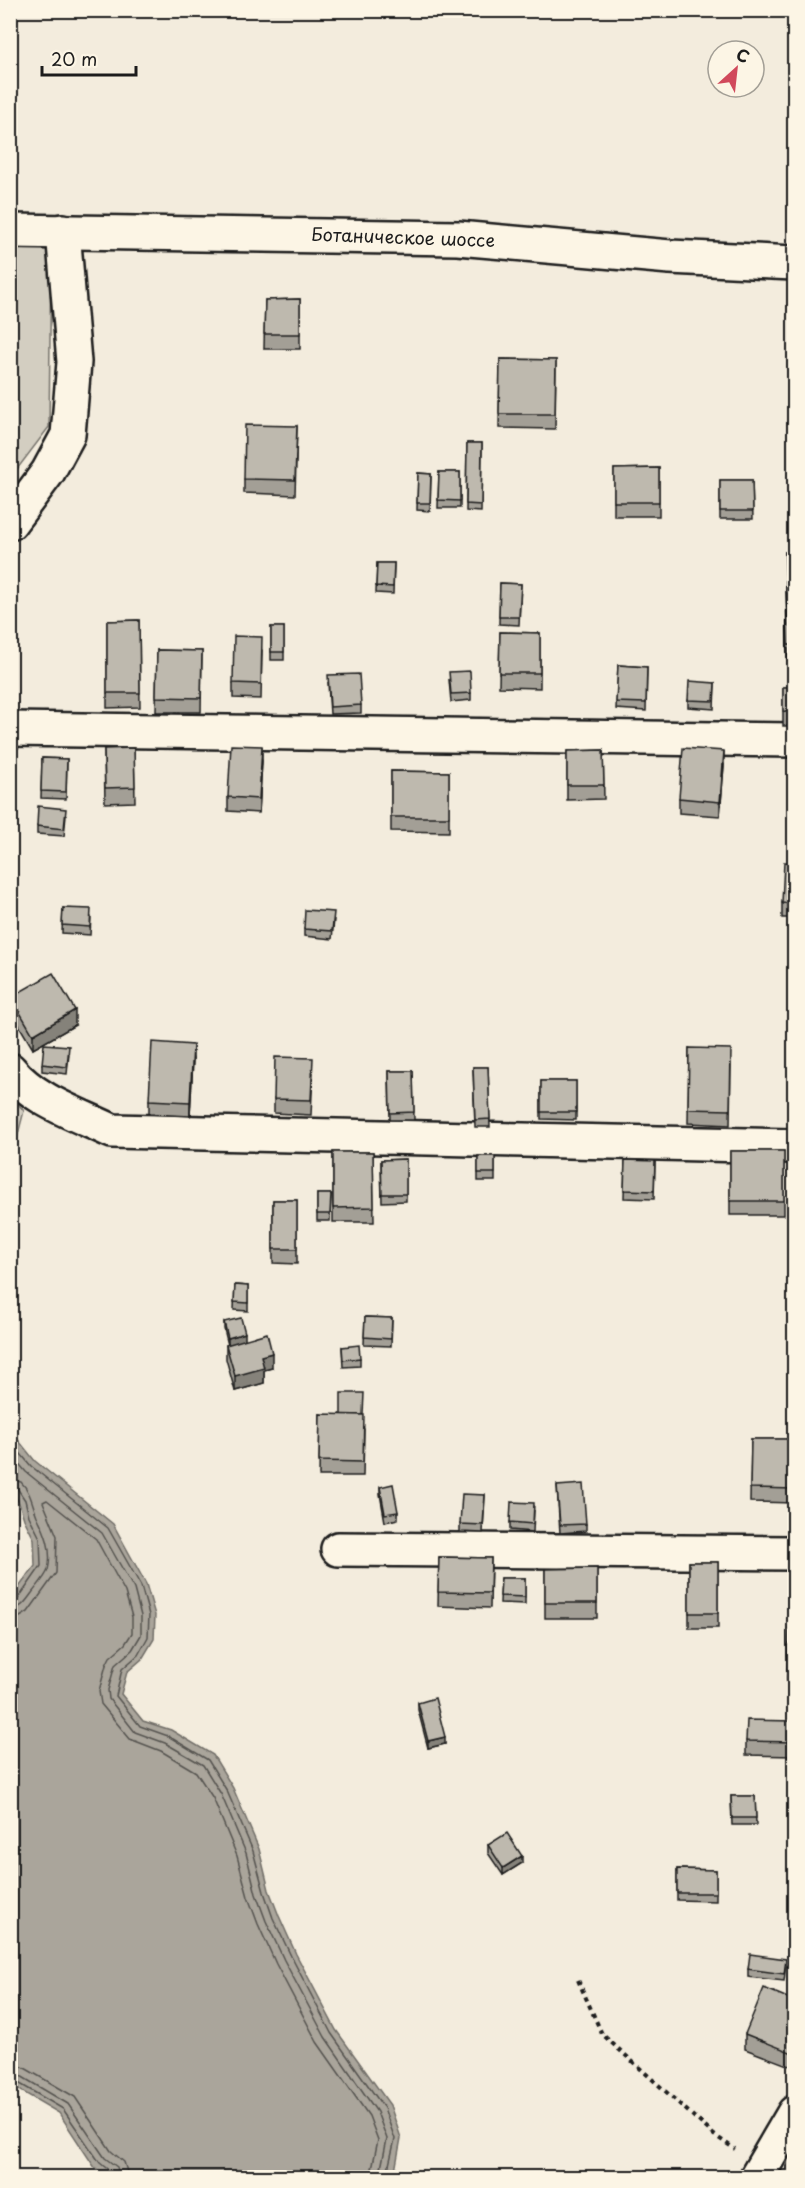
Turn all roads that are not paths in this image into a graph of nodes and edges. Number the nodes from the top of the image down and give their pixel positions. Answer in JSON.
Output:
{"nodes":[{"id":1,"x":10,"y":231,"type":"edge"},
{"id":2,"x":63,"y":231,"type":"junction"},
{"id":3,"x":795,"y":263,"type":"edge"},
{"id":4,"x":10,"y":523,"type":"edge"},
{"id":5,"x":10,"y":729,"type":"edge"},
{"id":6,"x":795,"y":740,"type":"edge"},
{"id":7,"x":10,"y":1070,"type":"edge"},
{"id":8,"x":795,"y":1146,"type":"edge"},
{"id":9,"x":338,"y":1549,"type":"dead end"},
{"id":10,"x":795,"y":1553,"type":"edge"},
{"id":11,"x":795,"y":2113,"type":"edge"},
{"id":12,"x":760,"y":2172,"type":"edge"}],
"edges":[{"from":1,"to":2,"type":"street","name":"Ботаническое шоссе"},
{"from":2,"to":3,"type":"street","name":"Ботаническое шоссе"},
{"from":2,"to":4,"type":"street"},
{"from":5,"to":6,"type":"street"},
{"from":7,"to":8,"type":"street"},
{"from":9,"to":10,"type":"street"},
{"from":11,"to":12,"type":"street"}]}
